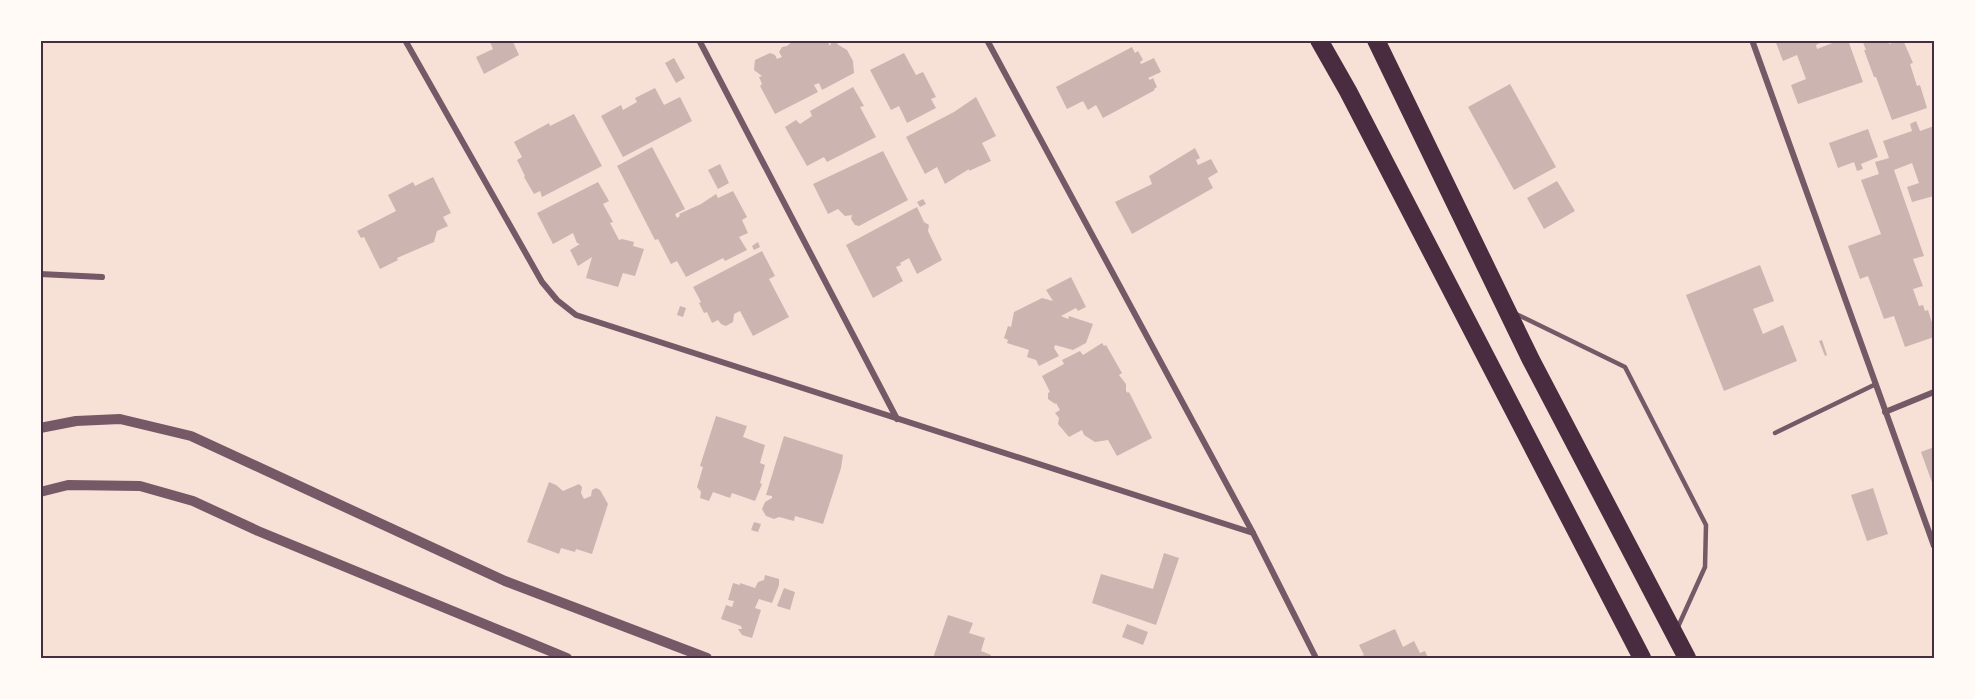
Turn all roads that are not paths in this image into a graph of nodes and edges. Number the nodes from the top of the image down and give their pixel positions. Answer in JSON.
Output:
{"nodes":[{"id":1,"x":405,"y":40,"type":"edge"},
{"id":2,"x":699,"y":40,"type":"edge"},
{"id":3,"x":987,"y":40,"type":"edge"},
{"id":4,"x":1308,"y":40,"type":"edge"},
{"id":5,"x":1319,"y":40,"type":"edge"},
{"id":6,"x":1376,"y":40,"type":"edge"},
{"id":7,"x":1381,"y":40,"type":"edge"},
{"id":8,"x":1752,"y":40,"type":"edge"},
{"id":9,"x":1394,"y":77,"type":"junction"},
{"id":10,"x":1348,"y":91,"type":"junction"},
{"id":11,"x":40,"y":274,"type":"edge"},
{"id":12,"x":102,"y":277,"type":"dead end"},
{"id":13,"x":1506,"y":309,"type":"junction"},
{"id":14,"x":1875,"y":384,"type":"junction"},
{"id":15,"x":1935,"y":392,"type":"edge"},
{"id":16,"x":1885,"y":412,"type":"junction"},
{"id":17,"x":897,"y":419,"type":"junction"},
{"id":18,"x":40,"y":429,"type":"edge"},
{"id":19,"x":1775,"y":433,"type":"dead end"},
{"id":20,"x":40,"y":492,"type":"edge"},
{"id":21,"x":1252,"y":533,"type":"junction"},
{"id":22,"x":1935,"y":546,"type":"edge"},
{"id":23,"x":1674,"y":635,"type":"junction"},
{"id":24,"x":567,"y":658,"type":"edge"},
{"id":25,"x":707,"y":658,"type":"edge"},
{"id":26,"x":1316,"y":658,"type":"edge"},
{"id":27,"x":1642,"y":658,"type":"edge"},
{"id":28,"x":1687,"y":658,"type":"edge"}],
"edges":[{"from":1,"to":17,"type":"street"},
{"from":2,"to":17,"type":"street"},
{"from":3,"to":21,"type":"street"},
{"from":4,"to":10,"type":"highway"},
{"from":5,"to":10,"type":"highway"},
{"from":6,"to":9,"type":"highway"},
{"from":7,"to":9,"type":"highway"},
{"from":8,"to":14,"type":"street"},
{"from":9,"to":13,"type":"highway"},
{"from":10,"to":27,"type":"highway"},
{"from":11,"to":12,"type":"street"},
{"from":13,"to":23,"type":"highway"},
{"from":13,"to":23,"type":"lane"},
{"from":14,"to":16,"type":"street"},
{"from":14,"to":19,"type":"lane"},
{"from":15,"to":16,"type":"street"},
{"from":16,"to":22,"type":"street"},
{"from":17,"to":21,"type":"street"},
{"from":18,"to":25,"type":"street"},
{"from":20,"to":24,"type":"street"},
{"from":21,"to":26,"type":"street"},
{"from":23,"to":28,"type":"highway"}]}
